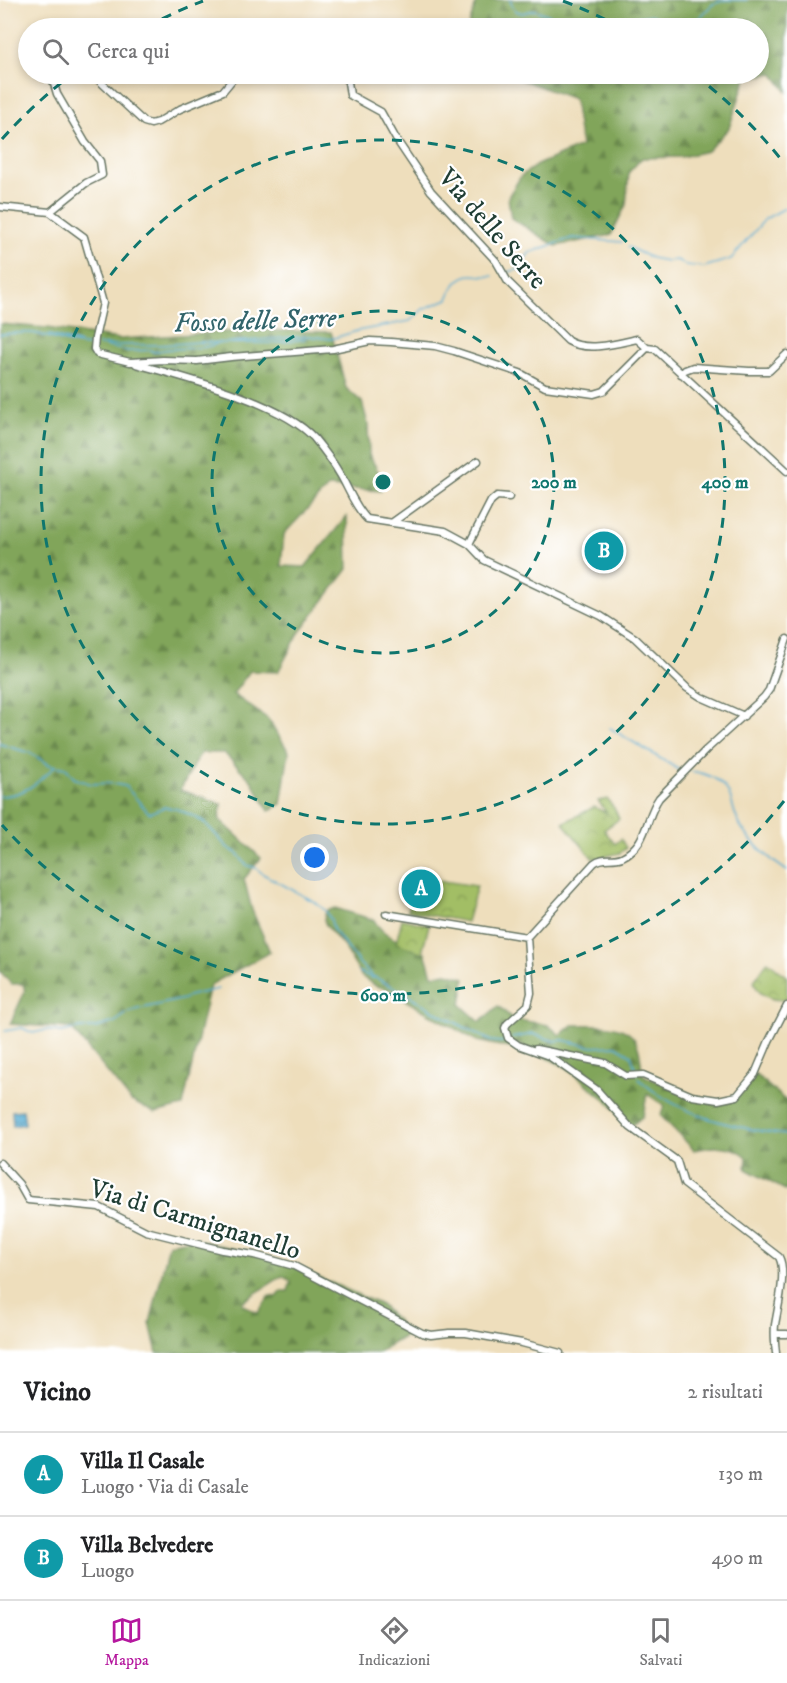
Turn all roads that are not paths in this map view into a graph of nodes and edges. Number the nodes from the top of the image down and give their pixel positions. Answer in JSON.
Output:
{"nodes":[{"id":1,"x":54,"y":84,"type":"edge"},
{"id":2,"x":103,"y":84,"type":"edge"},
{"id":3,"x":229,"y":84,"type":"edge"},
{"id":4,"x":348,"y":84,"type":"edge"},
{"id":5,"x":0,"y":207,"type":"edge"},
{"id":6,"x":50,"y":212,"type":"junction"},
{"id":7,"x":646,"y":348,"type":"junction"},
{"id":8,"x":787,"y":354,"type":"edge"},
{"id":9,"x":130,"y":362,"type":"junction"},
{"id":10,"x":681,"y":374,"type":"junction"},
{"id":11,"x":478,"y":461,"type":"dead end"},
{"id":12,"x":787,"y":471,"type":"edge"},
{"id":13,"x":509,"y":497,"type":"dead end"},
{"id":14,"x":393,"y":522,"type":"junction"},
{"id":15,"x":469,"y":544,"type":"junction"},
{"id":16,"x":787,"y":639,"type":"edge"},
{"id":17,"x":744,"y":716,"type":"junction"},
{"id":18,"x":386,"y":914,"type":"dead end"},
{"id":19,"x":526,"y":937,"type":"junction"},
{"id":20,"x":787,"y":1006,"type":"edge"},
{"id":21,"x":529,"y":1048,"type":"junction"},
{"id":22,"x":0,"y":1163,"type":"edge"},
{"id":23,"x":775,"y":1334,"type":"junction"},
{"id":24,"x":787,"y":1334,"type":"edge"},
{"id":25,"x":560,"y":1353,"type":"edge"},
{"id":26,"x":776,"y":1353,"type":"edge"}],
"edges":[{"from":1,"to":6,"type":"street"},
{"from":2,"to":3,"type":"street"},
{"from":4,"to":7,"type":"street","name":"Via delle Serre"},
{"from":5,"to":6,"type":"street"},
{"from":6,"to":9,"type":"street"},
{"from":7,"to":9,"type":"street"},
{"from":7,"to":10,"type":"street"},
{"from":8,"to":10,"type":"street"},
{"from":9,"to":14,"type":"street"},
{"from":10,"to":12,"type":"street"},
{"from":11,"to":14,"type":"street"},
{"from":13,"to":15,"type":"street"},
{"from":14,"to":15,"type":"street"},
{"from":15,"to":17,"type":"street"},
{"from":16,"to":17,"type":"street"},
{"from":17,"to":19,"type":"street"},
{"from":18,"to":19,"type":"street"},
{"from":19,"to":21,"type":"street"},
{"from":20,"to":21,"type":"street"},
{"from":21,"to":23,"type":"street"},
{"from":22,"to":25,"type":"street","name":"Via di Carmignanello"},
{"from":23,"to":24,"type":"street"},
{"from":23,"to":26,"type":"street"}]}
